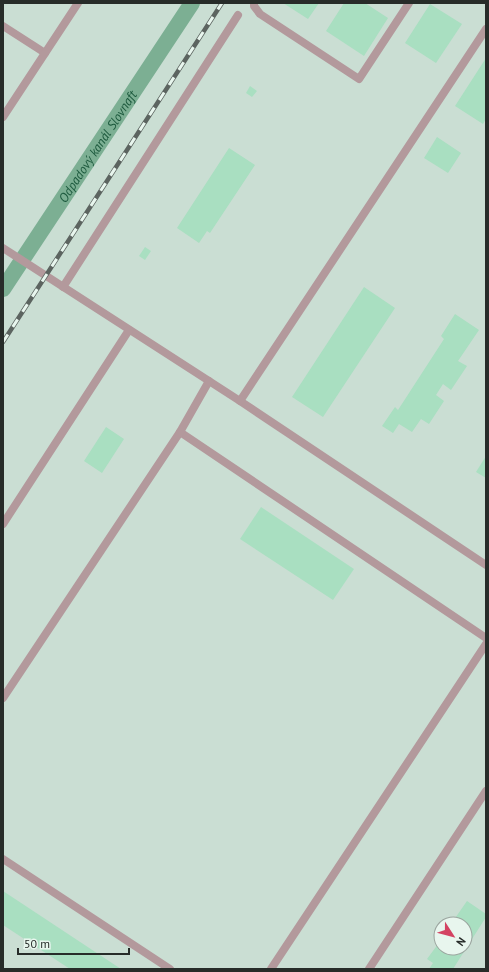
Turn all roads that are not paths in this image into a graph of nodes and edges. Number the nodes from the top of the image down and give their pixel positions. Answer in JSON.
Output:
{"nodes":[{"id":1,"x":78,"y":3,"type":"edge"},
{"id":2,"x":254,"y":3,"type":"edge"},
{"id":3,"x":409,"y":3,"type":"edge"},
{"id":4,"x":238,"y":15,"type":"dead end"},
{"id":5,"x":3,"y":26,"type":"edge"},
{"id":6,"x":486,"y":30,"type":"edge"},
{"id":7,"x":45,"y":53,"type":"junction"},
{"id":8,"x":3,"y":118,"type":"edge"},
{"id":9,"x":3,"y":248,"type":"edge"},
{"id":10,"x":63,"y":287,"type":"junction"},
{"id":11,"x":129,"y":330,"type":"junction"},
{"id":12,"x":210,"y":381,"type":"junction"},
{"id":13,"x":240,"y":400,"type":"junction"},
{"id":14,"x":180,"y":432,"type":"junction"},
{"id":15,"x":3,"y":524,"type":"edge"},
{"id":16,"x":486,"y":565,"type":"edge"},
{"id":17,"x":486,"y":638,"type":"edge"},
{"id":18,"x":486,"y":644,"type":"edge"},
{"id":19,"x":3,"y":698,"type":"edge"},
{"id":20,"x":486,"y":791,"type":"edge"},
{"id":21,"x":3,"y":859,"type":"edge"},
{"id":22,"x":170,"y":969,"type":"edge"},
{"id":23,"x":271,"y":969,"type":"edge"},
{"id":24,"x":369,"y":969,"type":"edge"}],
"edges":[{"from":1,"to":7,"type":"lane"},
{"from":2,"to":3,"type":"lane"},
{"from":4,"to":10,"type":"lane"},
{"from":5,"to":7,"type":"lane"},
{"from":6,"to":13,"type":"lane"},
{"from":7,"to":8,"type":"lane"},
{"from":9,"to":10,"type":"lane"},
{"from":10,"to":11,"type":"lane"},
{"from":11,"to":12,"type":"lane"},
{"from":11,"to":15,"type":"lane"},
{"from":12,"to":13,"type":"lane"},
{"from":12,"to":14,"type":"lane"},
{"from":13,"to":16,"type":"lane"},
{"from":14,"to":17,"type":"lane"},
{"from":14,"to":19,"type":"lane"},
{"from":18,"to":23,"type":"lane"},
{"from":20,"to":24,"type":"lane"},
{"from":21,"to":22,"type":"lane"}]}
